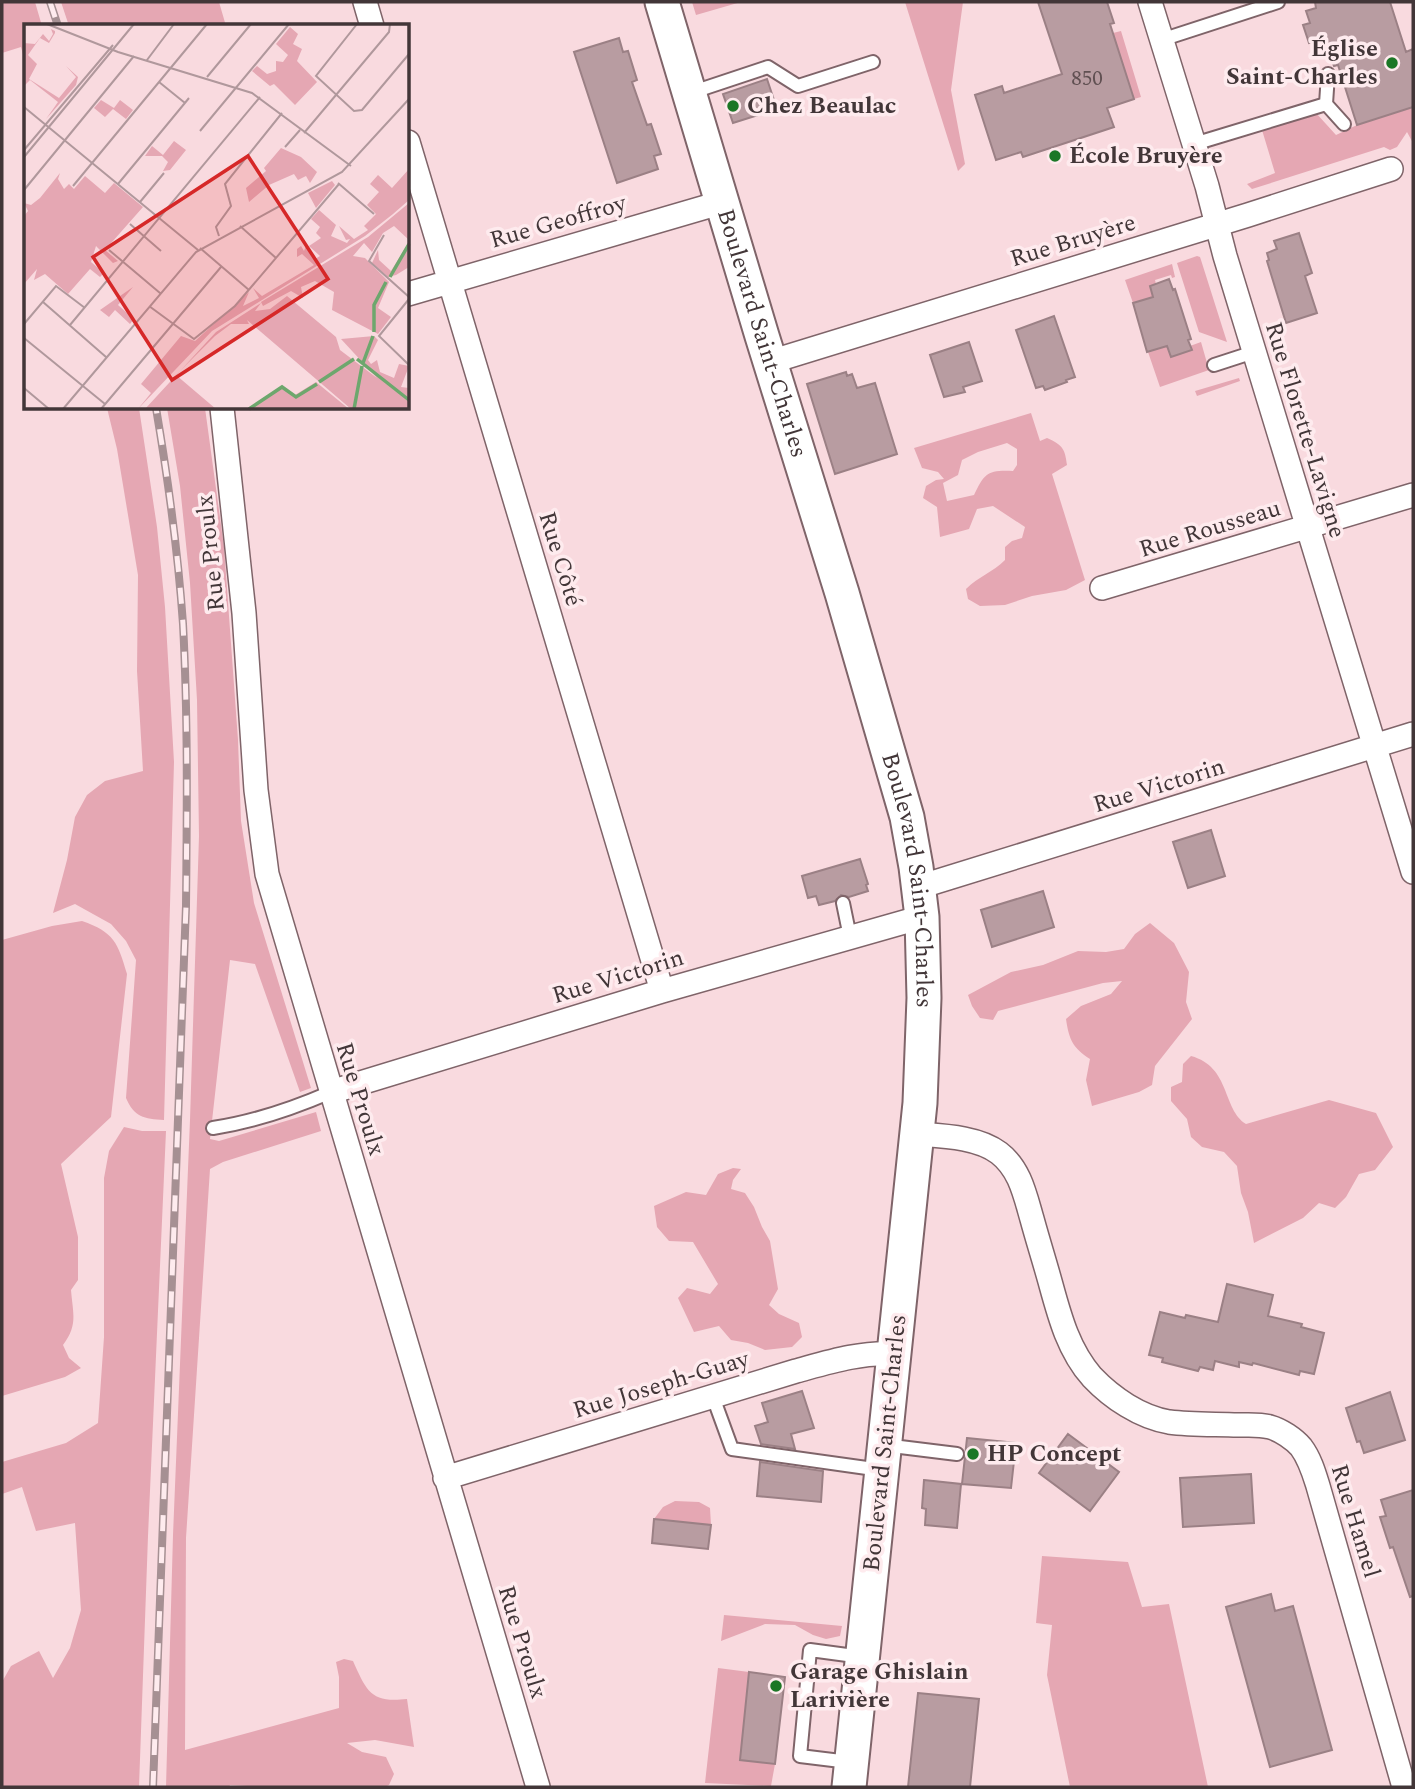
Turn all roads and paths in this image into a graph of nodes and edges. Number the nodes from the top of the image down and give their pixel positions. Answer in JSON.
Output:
{"nodes":[{"id":1,"x":365,"y":2,"type":"edge"},
{"id":2,"x":662,"y":2,"type":"edge"},
{"id":3,"x":1150,"y":2,"type":"edge"},
{"id":4,"x":1278,"y":2,"type":"edge"},
{"id":5,"x":371,"y":24,"type":"edge"},
{"id":6,"x":1161,"y":40,"type":"junction"},
{"id":7,"x":873,"y":61,"type":"dead end"},
{"id":8,"x":1328,"y":74,"type":"dead end"},
{"id":9,"x":690,"y":93,"type":"junction"},
{"id":10,"x":1326,"y":104,"type":"junction"},
{"id":11,"x":1344,"y":124,"type":"dead end"},
{"id":12,"x":1194,"y":144,"type":"junction"},
{"id":13,"x":410,"y":149,"type":"edge"},
{"id":14,"x":1391,"y":169,"type":"dead end"},
{"id":15,"x":723,"y":202,"type":"junction"},
{"id":16,"x":1217,"y":224,"type":"junction"},
{"id":17,"x":449,"y":281,"type":"junction"},
{"id":18,"x":410,"y":293,"type":"edge"},
{"id":19,"x":1254,"y":352,"type":"junction"},
{"id":20,"x":770,"y":362,"type":"junction"},
{"id":21,"x":1214,"y":365,"type":"dead end"},
{"id":22,"x":222,"y":410,"type":"edge"},
{"id":23,"x":1413,"y":495,"type":"edge"},
{"id":24,"x":1308,"y":527,"type":"junction"},
{"id":25,"x":1102,"y":588,"type":"dead end"},
{"id":26,"x":1413,"y":734,"type":"edge"},
{"id":27,"x":1374,"y":747,"type":"junction"},
{"id":28,"x":1413,"y":872,"type":"edge"},
{"id":29,"x":921,"y":902,"type":"junction"},
{"id":30,"x":843,"y":903,"type":"dead end"},
{"id":31,"x":850,"y":937,"type":"junction"},
{"id":32,"x":662,"y":991,"type":"junction"},
{"id":33,"x":331,"y":1092,"type":"junction"},
{"id":34,"x":213,"y":1128,"type":"dead end"},
{"id":35,"x":917,"y":1134,"type":"junction"},
{"id":36,"x":894,"y":1354,"type":"junction"},
{"id":37,"x":713,"y":1396,"type":"junction"},
{"id":38,"x":957,"y":1454,"type":"dead end"},
{"id":39,"x":883,"y":1457,"type":"junction"},
{"id":40,"x":445,"y":1478,"type":"junction"},
{"id":41,"x":863,"y":1657,"type":"junction"},
{"id":42,"x":850,"y":1775,"type":"edge"},
{"id":43,"x":538,"y":1787,"type":"edge"},
{"id":44,"x":1404,"y":1787,"type":"edge"}],
"edges":[{"from":1,"to":5,"type":"street"},
{"from":2,"to":9,"type":"street","name":"Boulevard Saint-Charles"},
{"from":3,"to":6,"type":"street","name":"Rue Florette-Lavigne"},
{"from":4,"to":6,"type":"lane"},
{"from":6,"to":12,"type":"street","name":"Rue Florette-Lavigne"},
{"from":7,"to":9,"type":"lane"},
{"from":8,"to":10,"type":"lane"},
{"from":9,"to":15,"type":"street","name":"Boulevard Saint-Charles"},
{"from":10,"to":11,"type":"lane"},
{"from":10,"to":12,"type":"lane"},
{"from":12,"to":16,"type":"street","name":"Rue Florette-Lavigne"},
{"from":13,"to":17,"type":"street","name":"Rue Côté"},
{"from":14,"to":16,"type":"street","name":"Rue Bruyère"},
{"from":15,"to":17,"type":"street","name":"Rue Geoffroy"},
{"from":15,"to":20,"type":"street","name":"Boulevard Saint-Charles"},
{"from":16,"to":19,"type":"street","name":"Rue Florette-Lavigne"},
{"from":16,"to":20,"type":"street","name":"Rue Bruyère"},
{"from":17,"to":18,"type":"street","name":"Rue Geoffroy"},
{"from":17,"to":32,"type":"street","name":"Rue Côté"},
{"from":19,"to":21,"type":"lane"},
{"from":19,"to":24,"type":"street","name":"Rue Florette-Lavigne"},
{"from":20,"to":29,"type":"street","name":"Boulevard Saint-Charles"},
{"from":22,"to":33,"type":"street","name":"Rue Proulx"},
{"from":23,"to":24,"type":"street","name":"Rue Rousseau"},
{"from":24,"to":25,"type":"street","name":"Rue Rousseau"},
{"from":24,"to":27,"type":"street","name":"Rue Florette-Lavigne"},
{"from":26,"to":27,"type":"street","name":"Rue Victorin"},
{"from":27,"to":28,"type":"street","name":"Rue Florette-Lavigne"},
{"from":27,"to":29,"type":"street","name":"Rue Victorin"},
{"from":29,"to":31,"type":"street","name":"Rue Victorin"},
{"from":29,"to":35,"type":"street","name":"Boulevard Saint-Charles"},
{"from":30,"to":31,"type":"lane"},
{"from":31,"to":32,"type":"street","name":"Rue Victorin"},
{"from":32,"to":33,"type":"street","name":"Rue Victorin"},
{"from":33,"to":34,"type":"lane"},
{"from":33,"to":40,"type":"street","name":"Rue Proulx"},
{"from":35,"to":36,"type":"street","name":"Boulevard Saint-Charles"},
{"from":35,"to":44,"type":"street","name":"Rue Hamel"},
{"from":36,"to":37,"type":"street","name":"Rue Joseph-Guay"},
{"from":36,"to":39,"type":"street","name":"Boulevard Saint-Charles"},
{"from":37,"to":39,"type":"lane"},
{"from":37,"to":40,"type":"street","name":"Rue Joseph-Guay"},
{"from":38,"to":39,"type":"lane"},
{"from":39,"to":41,"type":"street","name":"Boulevard Saint-Charles"},
{"from":40,"to":43,"type":"street","name":"Rue Proulx"},
{"from":41,"to":42,"type":"street","name":"Boulevard Saint-Charles"},
{"from":41,"to":42,"type":"lane"}]}
